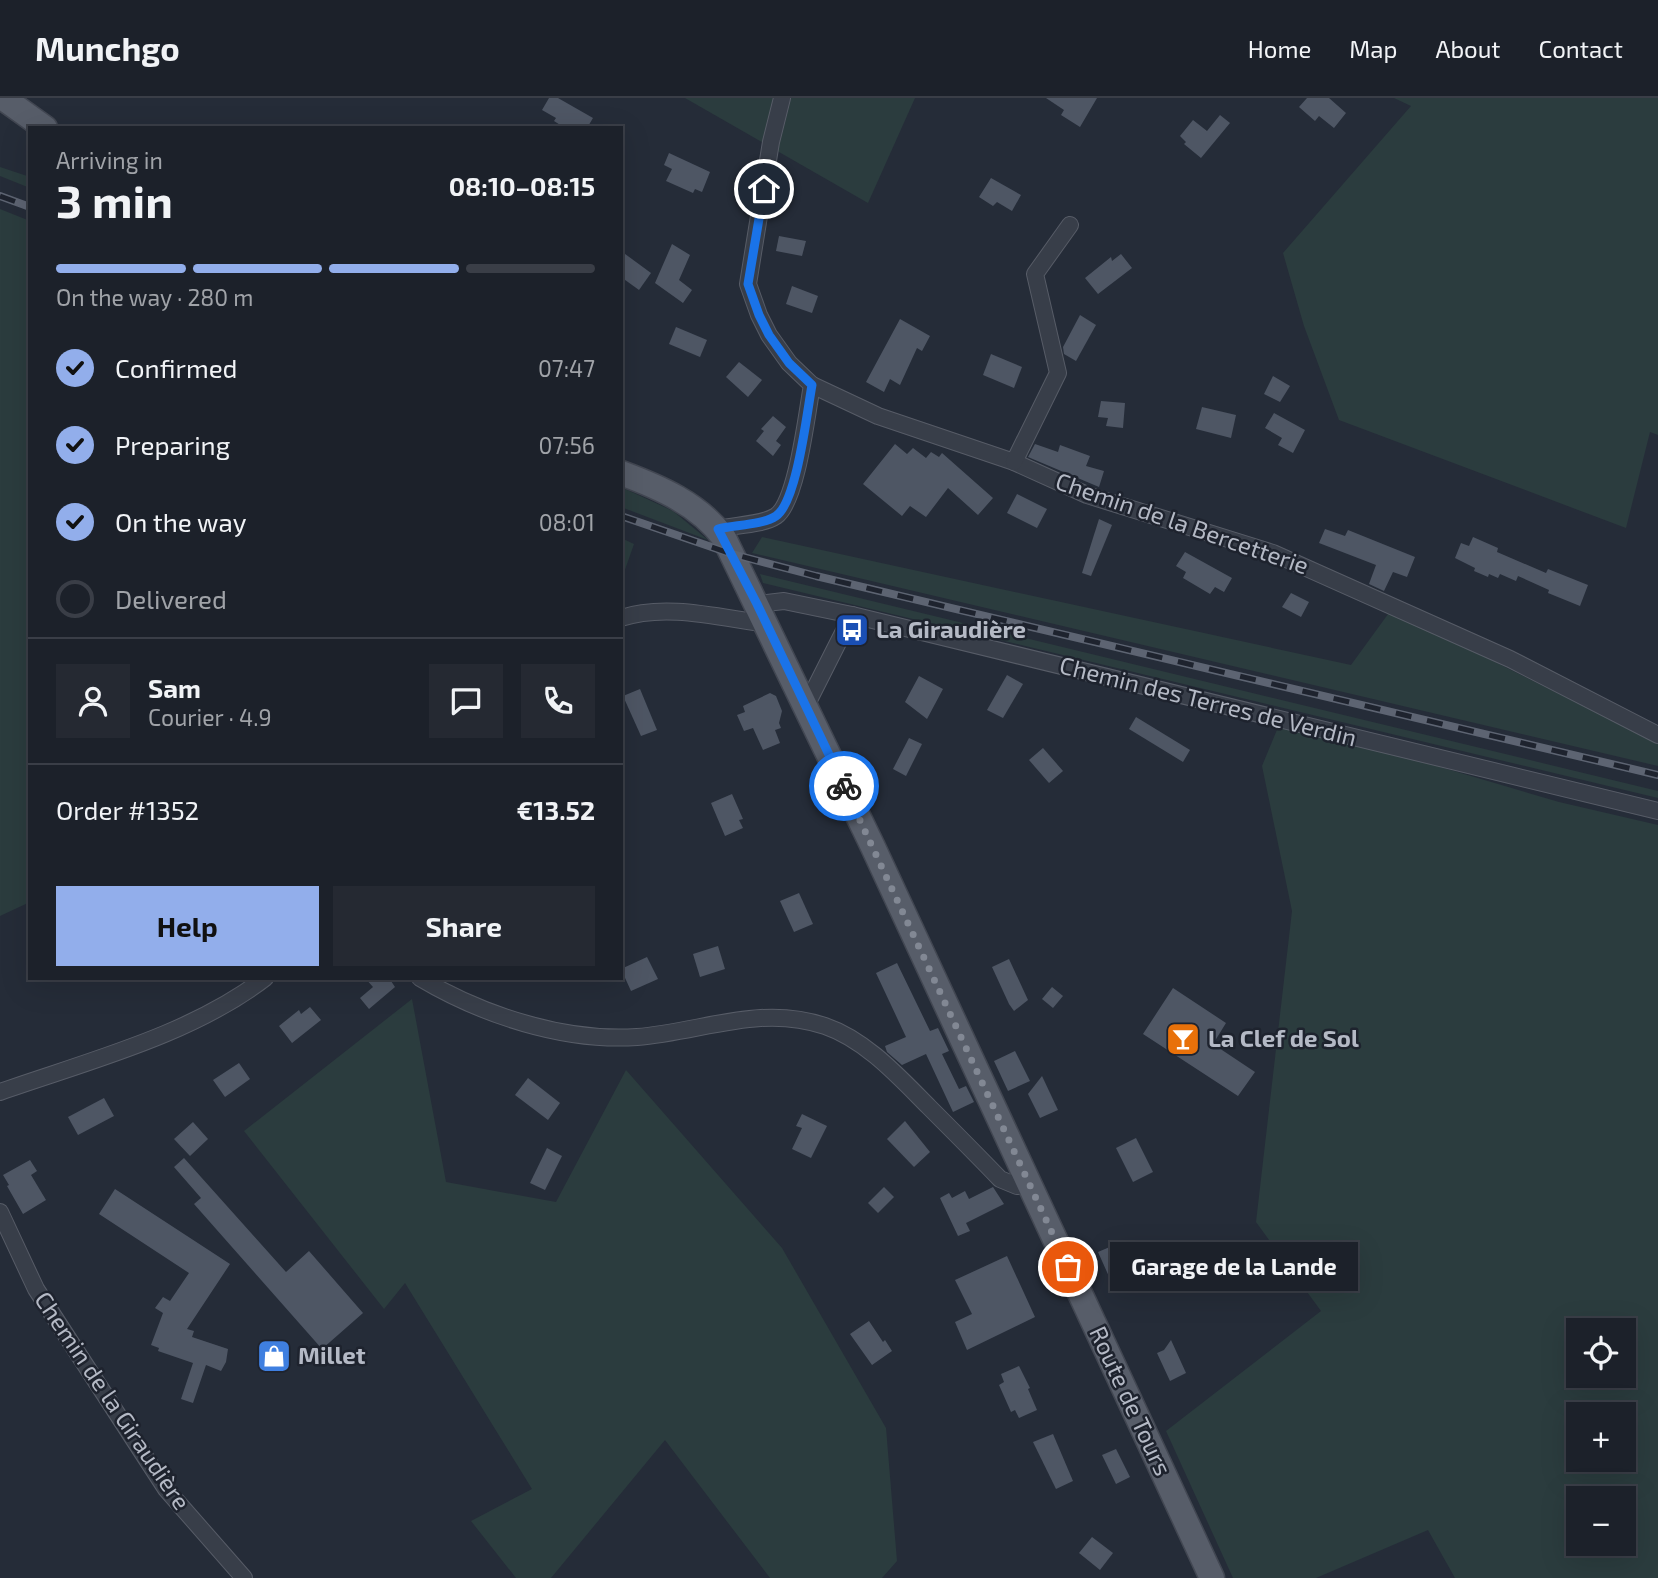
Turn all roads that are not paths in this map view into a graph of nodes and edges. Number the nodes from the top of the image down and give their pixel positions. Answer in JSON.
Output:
{"nodes":[{"id":1,"x":3,"y":98,"type":"edge"},
{"id":2,"x":782,"y":98,"type":"edge"},
{"id":3,"x":43,"y":126,"type":"edge"},
{"id":4,"x":1070,"y":225,"type":"dead end"},
{"id":5,"x":812,"y":385,"type":"junction"},
{"id":6,"x":1014,"y":462,"type":"junction"},
{"id":7,"x":623,"y":474,"type":"edge"},
{"id":8,"x":718,"y":529,"type":"junction"},
{"id":9,"x":762,"y":614,"type":"junction"},
{"id":10,"x":852,"y":615,"type":"junction"},
{"id":11,"x":623,"y":618,"type":"edge"},
{"id":12,"x":806,"y":706,"type":"junction"},
{"id":13,"x":1658,"y":734,"type":"edge"},
{"id":14,"x":1658,"y":811,"type":"edge"},
{"id":15,"x":262,"y":980,"type":"edge"},
{"id":16,"x":424,"y":980,"type":"edge"},
{"id":17,"x":0,"y":1092,"type":"edge"},
{"id":18,"x":1030,"y":1185,"type":"junction"},
{"id":19,"x":0,"y":1212,"type":"edge"},
{"id":20,"x":244,"y":1578,"type":"edge"},
{"id":21,"x":1212,"y":1578,"type":"edge"}],
"edges":[{"from":1,"to":3,"type":"main road"},
{"from":2,"to":5,"type":"street","name":"Chemin de la Bercetterie"},
{"from":4,"to":6,"type":"street"},
{"from":5,"to":6,"type":"street","name":"Chemin de la Bercetterie"},
{"from":5,"to":8,"type":"street"},
{"from":6,"to":13,"type":"street","name":"Chemin de la Bercetterie"},
{"from":7,"to":8,"type":"main road","name":"Route de Tours"},
{"from":8,"to":9,"type":"main road","name":"Route de Tours"},
{"from":9,"to":10,"type":"street","name":"Chemin des Terres de Verdin"},
{"from":9,"to":11,"type":"street"},
{"from":9,"to":12,"type":"main road","name":"Route de Tours"},
{"from":10,"to":12,"type":"street"},
{"from":10,"to":14,"type":"street","name":"Chemin des Terres de Verdin"},
{"from":12,"to":18,"type":"main road","name":"Route de Tours"},
{"from":15,"to":17,"type":"street"},
{"from":16,"to":18,"type":"street"},
{"from":18,"to":21,"type":"main road","name":"Route de Tours"},
{"from":19,"to":20,"type":"street","name":"Chemin de la Giraudière"}]}
